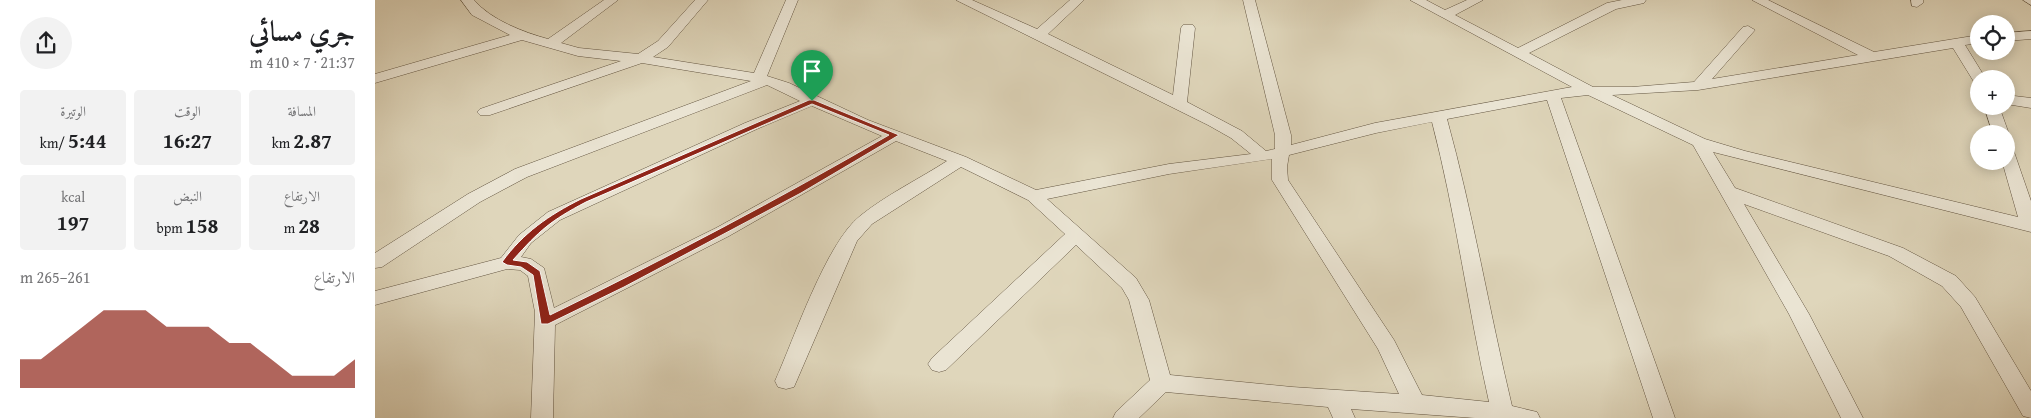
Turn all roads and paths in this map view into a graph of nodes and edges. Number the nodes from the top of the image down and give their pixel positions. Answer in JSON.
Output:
{"nodes":[{"id":1,"x":467,"y":0,"type":"edge"},
{"id":2,"x":612,"y":0,"type":"edge"},
{"id":3,"x":702,"y":0,"type":"edge"},
{"id":4,"x":792,"y":0,"type":"edge"},
{"id":5,"x":962,"y":0,"type":"edge"},
{"id":6,"x":1078,"y":0,"type":"edge"},
{"id":7,"x":1249,"y":0,"type":"edge"},
{"id":8,"x":1416,"y":0,"type":"edge"},
{"id":9,"x":1477,"y":0,"type":"edge"},
{"id":10,"x":1640,"y":0,"type":"edge"},
{"id":11,"x":1758,"y":0,"type":"edge"},
{"id":12,"x":1445,"y":15,"type":"junction"},
{"id":13,"x":1188,"y":28,"type":"dead end"},
{"id":14,"x":1748,"y":30,"type":"dead end"},
{"id":15,"x":2031,"y":35,"type":"edge"},
{"id":16,"x":521,"y":36,"type":"junction"},
{"id":17,"x":1039,"y":36,"type":"junction"},
{"id":18,"x":2015,"y":36,"type":"edge"},
{"id":19,"x":1970,"y":40,"type":"edge"},
{"id":20,"x":1956,"y":42,"type":"junction"},
{"id":21,"x":549,"y":45,"type":"junction"},
{"id":22,"x":1519,"y":53,"type":"junction"},
{"id":23,"x":1871,"y":56,"type":"junction"},
{"id":24,"x":641,"y":59,"type":"junction"},
{"id":25,"x":1973,"y":70,"type":"edge"},
{"id":26,"x":375,"y":79,"type":"edge"},
{"id":27,"x":763,"y":79,"type":"junction"},
{"id":28,"x":1698,"y":86,"type":"junction"},
{"id":29,"x":1590,"y":91,"type":"junction"},
{"id":30,"x":1553,"y":95,"type":"junction"},
{"id":31,"x":2015,"y":100,"type":"edge"},
{"id":32,"x":812,"y":101,"type":"junction"},
{"id":33,"x":2031,"y":103,"type":"edge"},
{"id":34,"x":1179,"y":104,"type":"junction"},
{"id":35,"x":485,"y":112,"type":"dead end"},
{"id":36,"x":1438,"y":116,"type":"junction"},
{"id":37,"x":895,"y":135,"type":"junction"},
{"id":38,"x":1699,"y":142,"type":"junction"},
{"id":39,"x":1279,"y":154,"type":"junction"},
{"id":40,"x":1261,"y":158,"type":"junction"},
{"id":41,"x":960,"y":160,"type":"junction"},
{"id":42,"x":2012,"y":170,"type":"edge"},
{"id":43,"x":1729,"y":192,"type":"junction"},
{"id":44,"x":1034,"y":196,"type":"junction"},
{"id":45,"x":2030,"y":226,"type":"edge"},
{"id":46,"x":1075,"y":235,"type":"junction"},
{"id":47,"x":375,"y":262,"type":"edge"},
{"id":48,"x":507,"y":262,"type":"junction"},
{"id":49,"x":375,"y":298,"type":"edge"},
{"id":50,"x":545,"y":321,"type":"junction"},
{"id":51,"x":939,"y":364,"type":"dead end"},
{"id":52,"x":786,"y":381,"type":"dead end"},
{"id":53,"x":1161,"y":383,"type":"junction"},
{"id":54,"x":1414,"y":402,"type":"junction"},
{"id":55,"x":1340,"y":409,"type":"edge"},
{"id":56,"x":2031,"y":410,"type":"edge"},
{"id":57,"x":1502,"y":412,"type":"junction"},
{"id":58,"x":543,"y":418,"type":"edge"},
{"id":59,"x":1124,"y":418,"type":"edge"},
{"id":60,"x":1529,"y":418,"type":"edge"},
{"id":61,"x":1664,"y":418,"type":"edge"},
{"id":62,"x":1852,"y":418,"type":"edge"}],
"edges":[{"from":1,"to":16,"type":"street"},
{"from":2,"to":21,"type":"street"},
{"from":3,"to":24,"type":"street"},
{"from":4,"to":27,"type":"street"},
{"from":5,"to":17,"type":"street"},
{"from":6,"to":17,"type":"street"},
{"from":7,"to":39,"type":"street"},
{"from":8,"to":12,"type":"street"},
{"from":9,"to":12,"type":"street"},
{"from":10,"to":22,"type":"street"},
{"from":11,"to":23,"type":"street"},
{"from":12,"to":22,"type":"street"},
{"from":13,"to":34,"type":"street"},
{"from":14,"to":28,"type":"street"},
{"from":15,"to":18,"type":"street"},
{"from":16,"to":21,"type":"street"},
{"from":16,"to":26,"type":"street"},
{"from":17,"to":34,"type":"street"},
{"from":19,"to":20,"type":"street"},
{"from":20,"to":23,"type":"street"},
{"from":20,"to":25,"type":"street"},
{"from":21,"to":24,"type":"street"},
{"from":22,"to":29,"type":"street"},
{"from":23,"to":28,"type":"street"},
{"from":24,"to":27,"type":"street"},
{"from":24,"to":35,"type":"street"},
{"from":27,"to":32,"type":"street"},
{"from":27,"to":47,"type":"street"},
{"from":28,"to":29,"type":"street"},
{"from":29,"to":30,"type":"street"},
{"from":29,"to":38,"type":"street"},
{"from":30,"to":36,"type":"street"},
{"from":30,"to":61,"type":"street"},
{"from":31,"to":33,"type":"street"},
{"from":32,"to":37,"type":"street"},
{"from":32,"to":48,"type":"street"},
{"from":34,"to":40,"type":"street"},
{"from":36,"to":39,"type":"street"},
{"from":36,"to":57,"type":"street"},
{"from":37,"to":41,"type":"street"},
{"from":37,"to":50,"type":"street"},
{"from":38,"to":43,"type":"street"},
{"from":38,"to":45,"type":"street"},
{"from":39,"to":40,"type":"street"},
{"from":39,"to":54,"type":"street"},
{"from":40,"to":44,"type":"street"},
{"from":41,"to":44,"type":"street"},
{"from":41,"to":52,"type":"street"},
{"from":42,"to":45,"type":"street"},
{"from":43,"to":56,"type":"street"},
{"from":43,"to":62,"type":"street"},
{"from":44,"to":46,"type":"street"},
{"from":46,"to":51,"type":"street"},
{"from":46,"to":53,"type":"street"},
{"from":48,"to":49,"type":"street"},
{"from":48,"to":50,"type":"street"},
{"from":50,"to":58,"type":"street"},
{"from":53,"to":55,"type":"street"},
{"from":53,"to":59,"type":"street"},
{"from":54,"to":55,"type":"street"},
{"from":54,"to":57,"type":"street"},
{"from":57,"to":60,"type":"street"}]}
